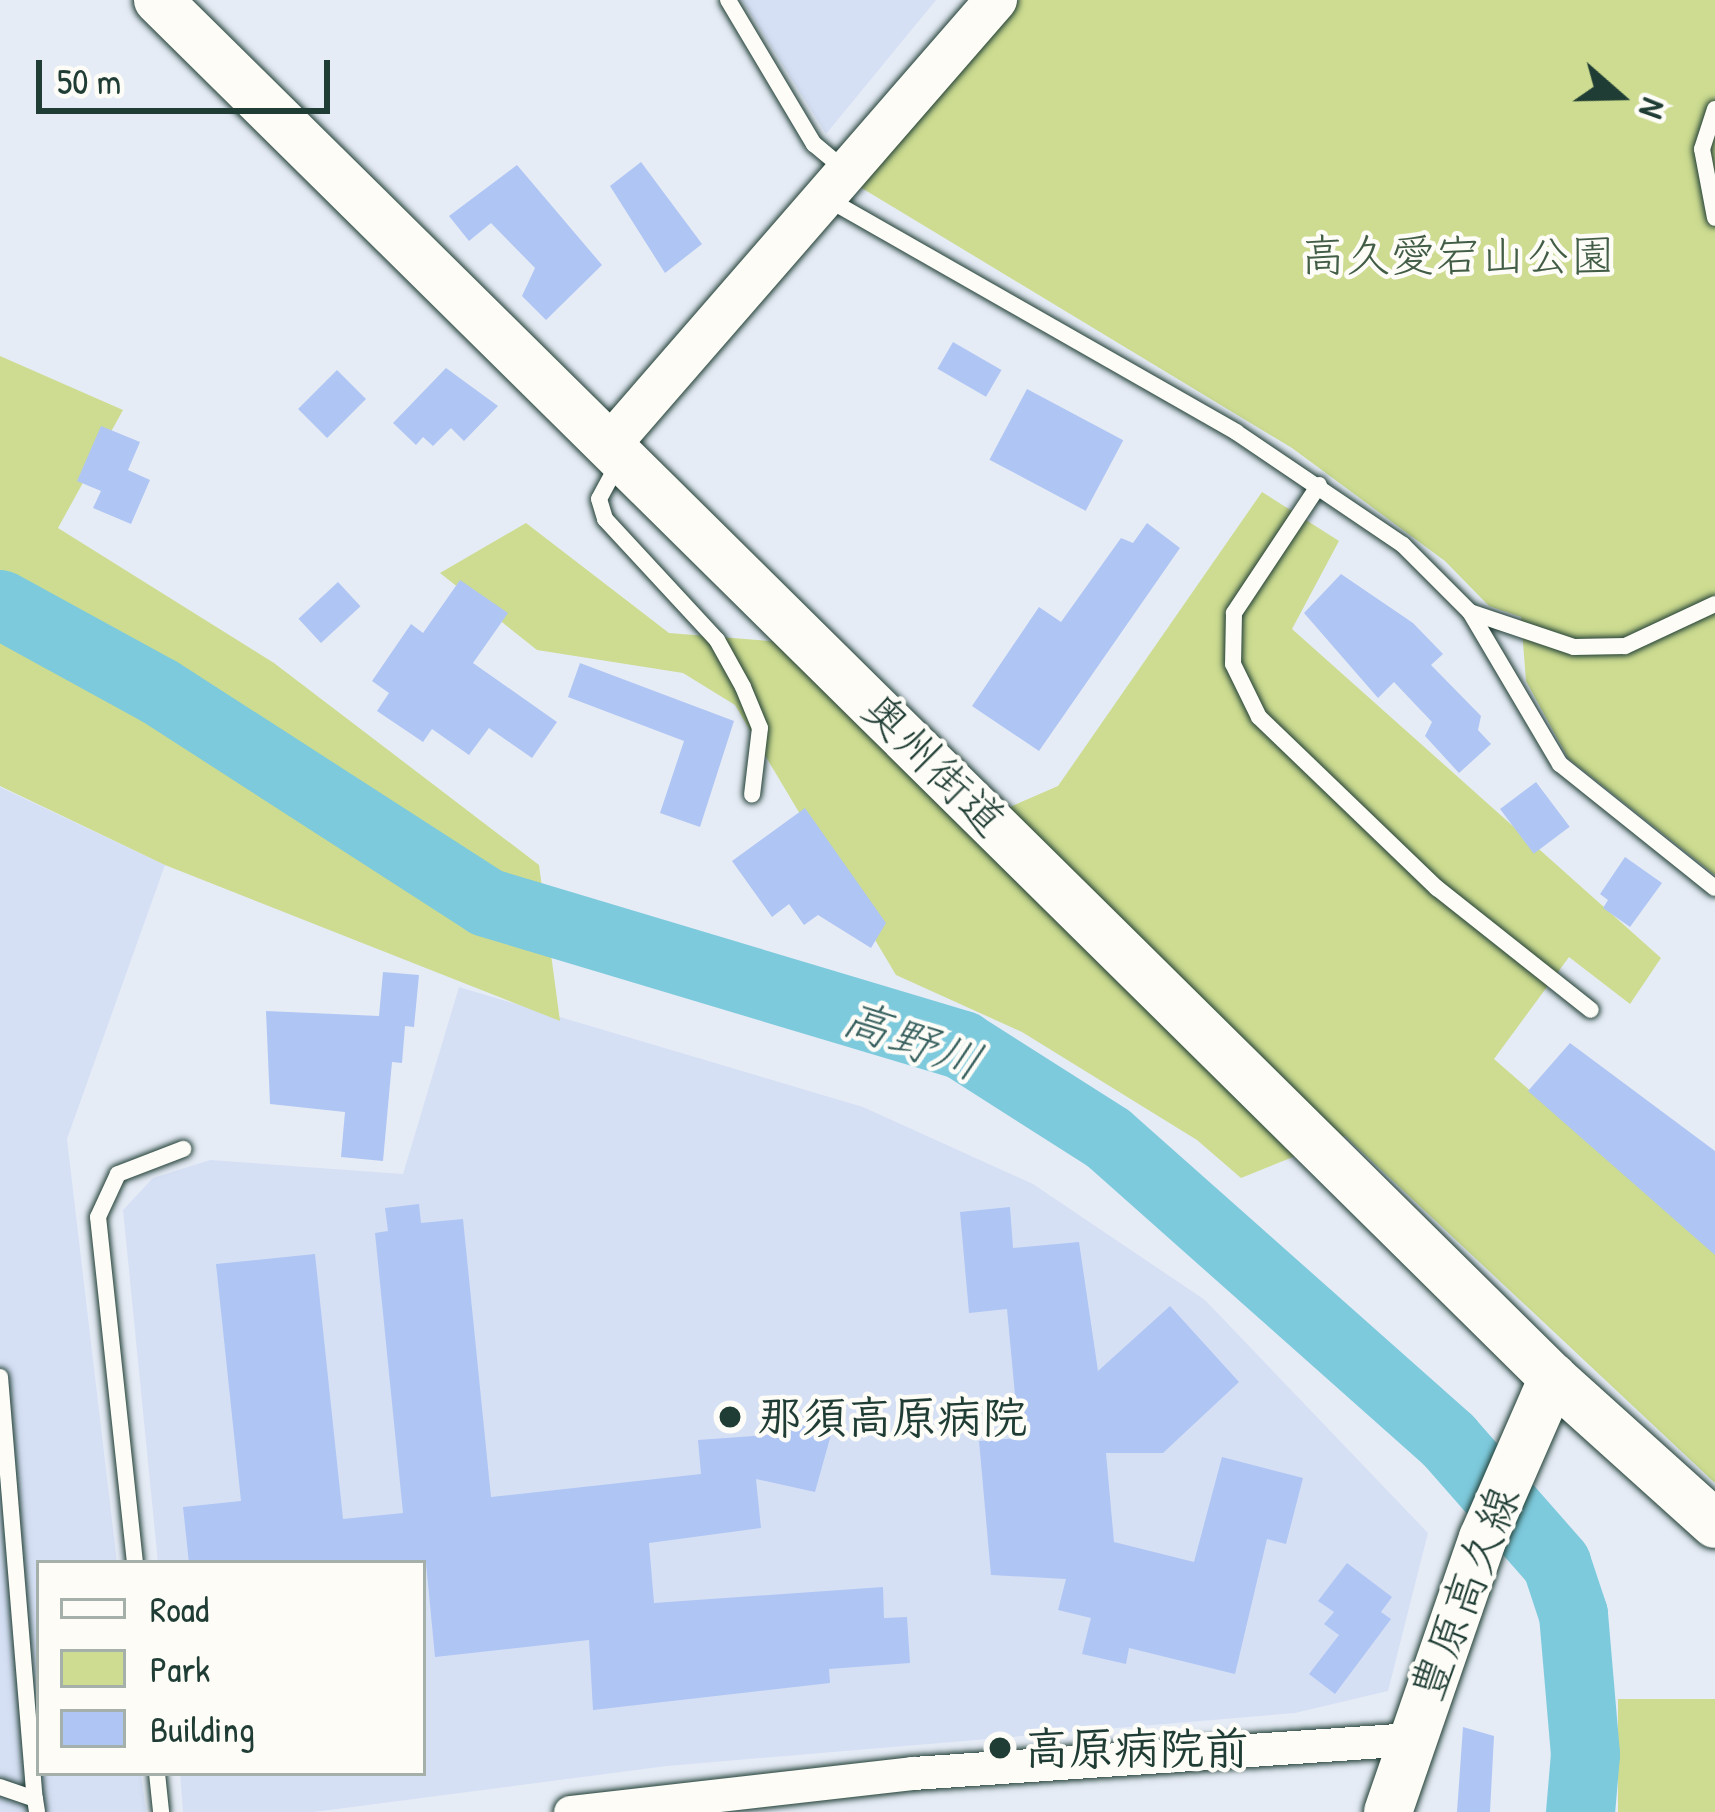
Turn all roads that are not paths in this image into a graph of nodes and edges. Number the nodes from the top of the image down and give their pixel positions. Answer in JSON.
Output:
{"nodes":[{"id":1,"x":158,"y":0,"type":"edge"},
{"id":2,"x":728,"y":0,"type":"edge"},
{"id":3,"x":996,"y":0,"type":"edge"},
{"id":4,"x":1715,"y":109,"type":"edge"},
{"id":5,"x":835,"y":184,"type":"junction"},
{"id":6,"x":1715,"y":218,"type":"edge"},
{"id":7,"x":617,"y":448,"type":"junction"},
{"id":8,"x":1319,"y":485,"type":"junction"},
{"id":9,"x":1715,"y":604,"type":"edge"},
{"id":10,"x":1470,"y":612,"type":"junction"},
{"id":11,"x":752,"y":795,"type":"dead end"},
{"id":12,"x":1715,"y":888,"type":"edge"},
{"id":13,"x":1591,"y":1010,"type":"dead end"},
{"id":14,"x":183,"y":1149,"type":"dead end"},
{"id":15,"x":0,"y":1377,"type":"edge"},
{"id":16,"x":1552,"y":1378,"type":"junction"},
{"id":17,"x":1715,"y":1524,"type":"edge"},
{"id":18,"x":135,"y":1560,"type":"edge"},
{"id":19,"x":1408,"y":1739,"type":"junction"},
{"id":20,"x":157,"y":1776,"type":"edge"},
{"id":21,"x":0,"y":1787,"type":"edge"},
{"id":22,"x":36,"y":1806,"type":"edge"},
{"id":23,"x":161,"y":1812,"type":"edge"},
{"id":24,"x":570,"y":1812,"type":"edge"},
{"id":25,"x":1388,"y":1812,"type":"edge"}],
"edges":[{"from":1,"to":7,"type":"main road","name":"奥州街道"},
{"from":2,"to":5,"type":"lane"},
{"from":3,"to":5,"type":"street"},
{"from":4,"to":6,"type":"lane"},
{"from":5,"to":7,"type":"street"},
{"from":5,"to":8,"type":"lane"},
{"from":7,"to":11,"type":"lane"},
{"from":7,"to":16,"type":"main road","name":"奥州街道"},
{"from":8,"to":10,"type":"lane"},
{"from":8,"to":13,"type":"lane"},
{"from":9,"to":10,"type":"lane"},
{"from":10,"to":12,"type":"lane"},
{"from":14,"to":18,"type":"lane"},
{"from":15,"to":22,"type":"lane"},
{"from":16,"to":17,"type":"main road","name":"奥州街道"},
{"from":16,"to":19,"type":"main road","name":"豊原高久線"},
{"from":19,"to":24,"type":"street"},
{"from":19,"to":25,"type":"main road","name":"豊原高久線"},
{"from":20,"to":23,"type":"lane"},
{"from":21,"to":22,"type":"lane"}]}
